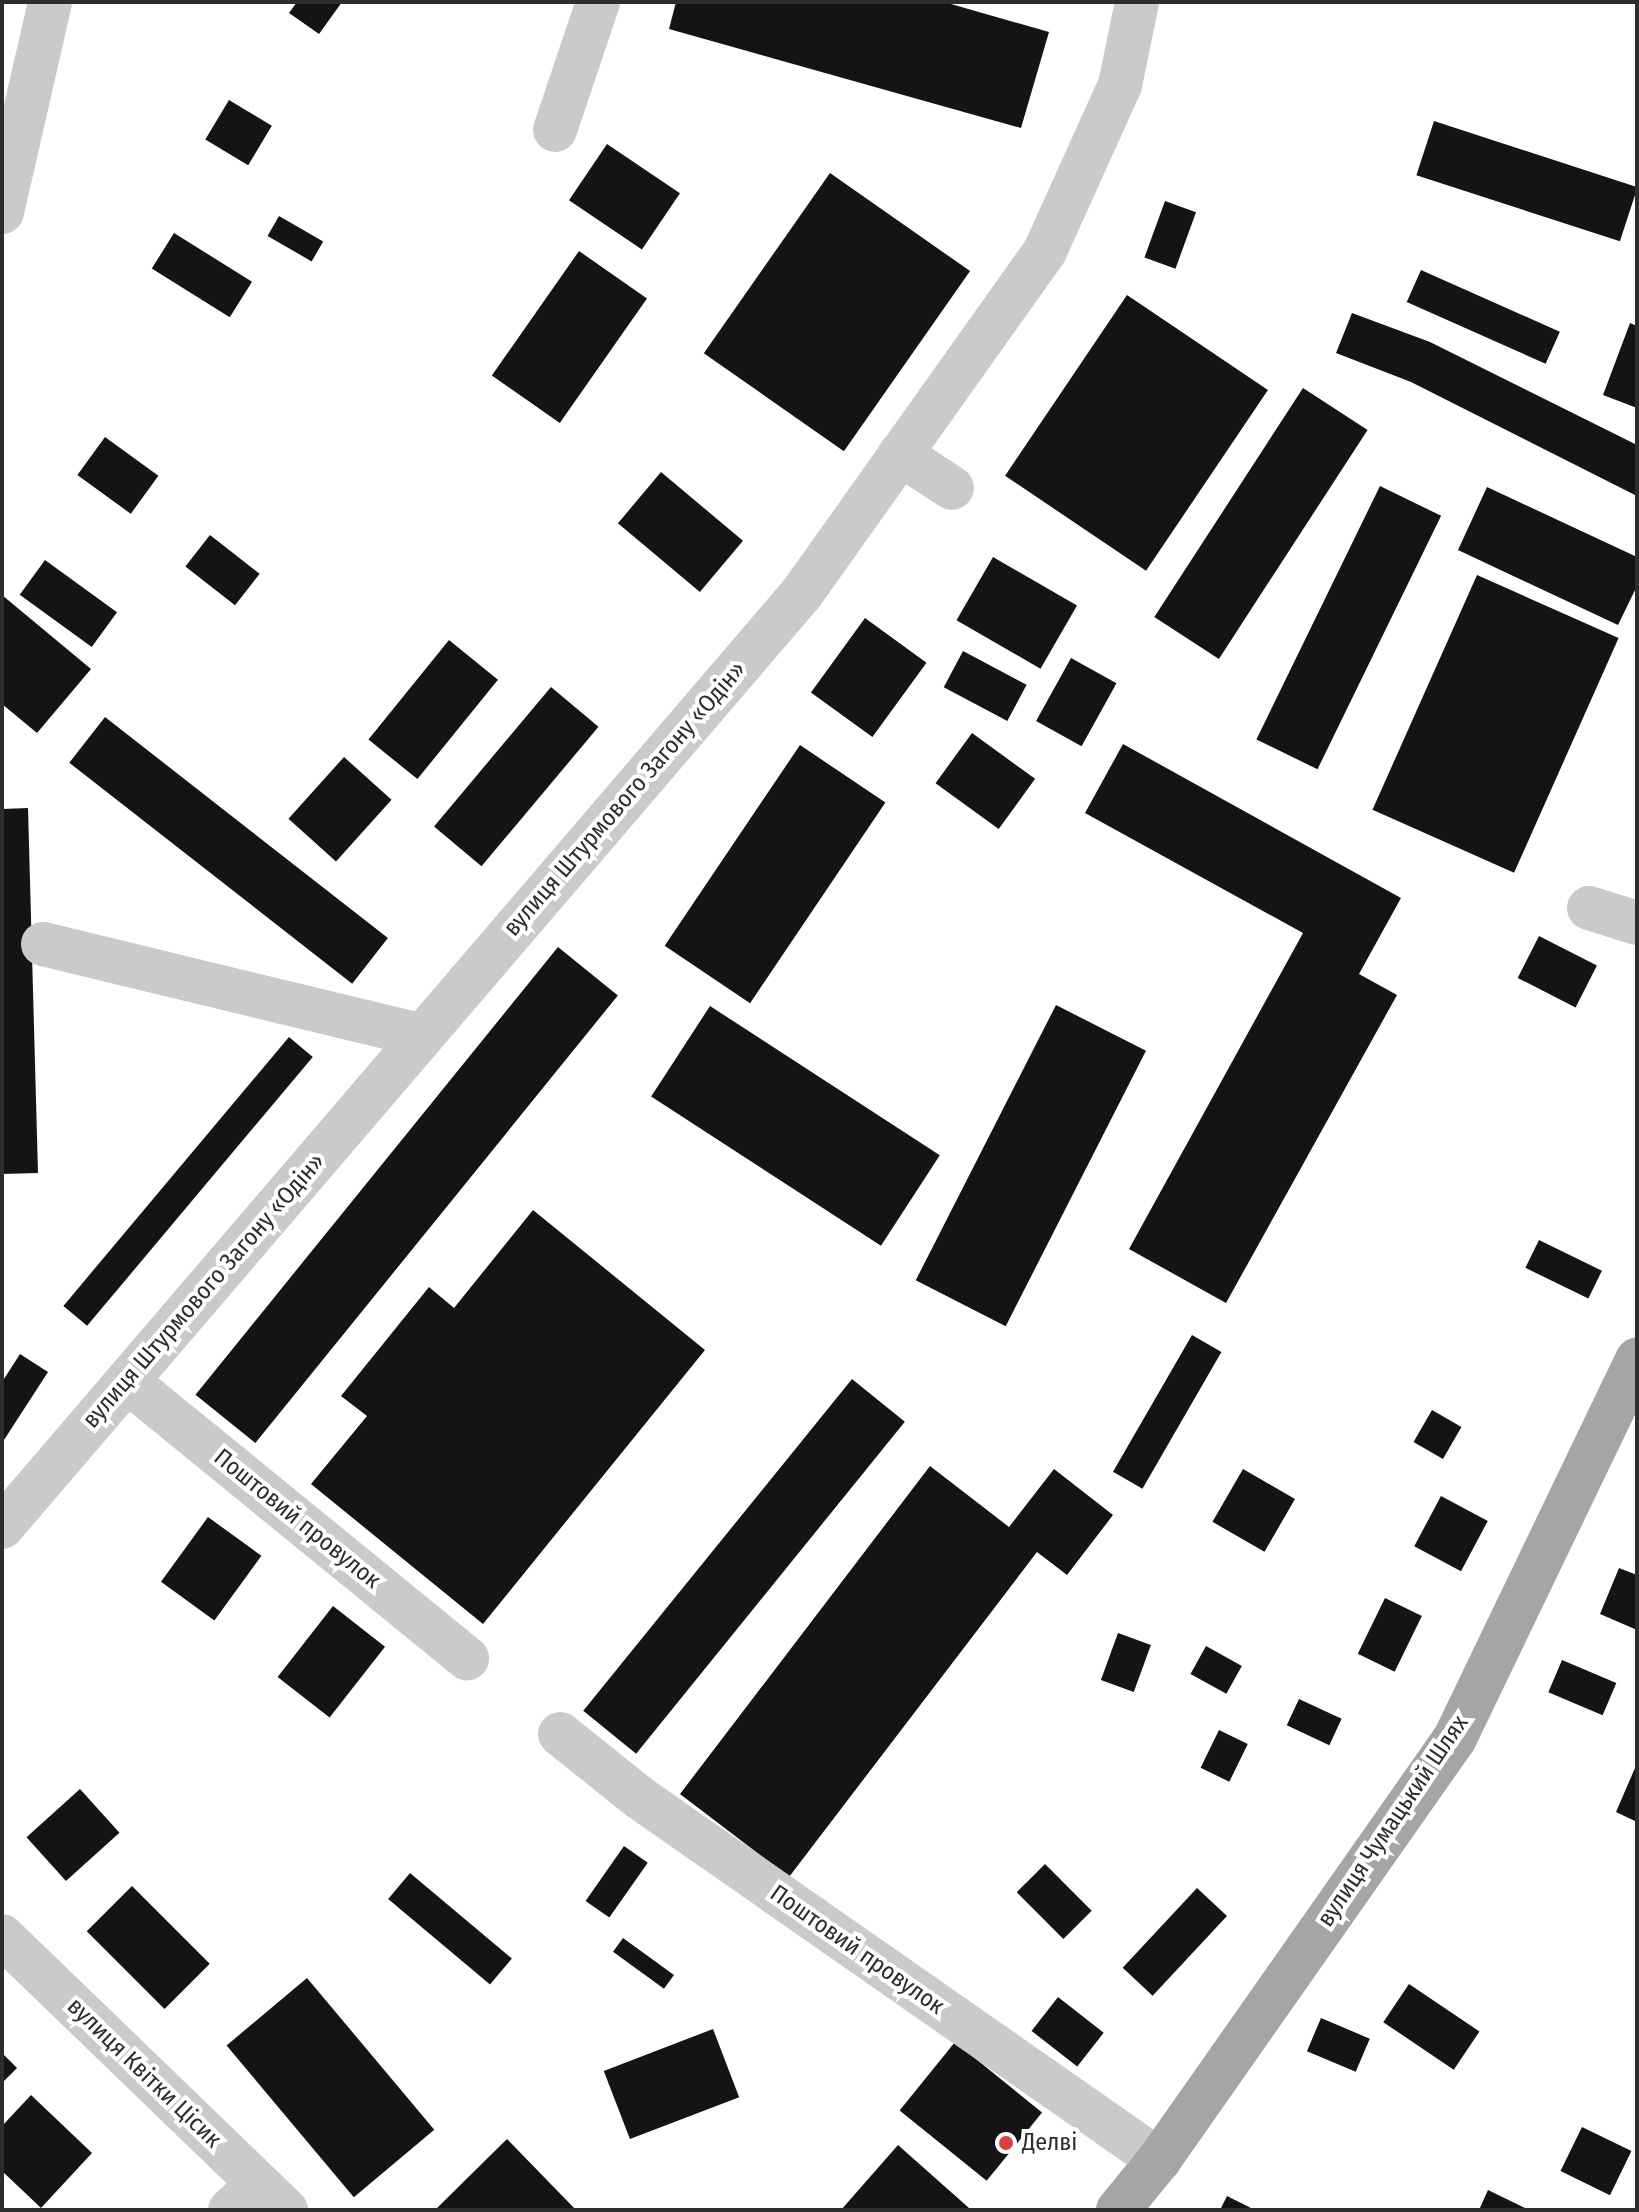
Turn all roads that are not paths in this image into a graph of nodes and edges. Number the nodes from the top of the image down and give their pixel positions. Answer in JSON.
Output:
{"nodes":[{"id":1,"x":50,"y":2,"type":"edge"},
{"id":2,"x":598,"y":2,"type":"edge"},
{"id":3,"x":1137,"y":2,"type":"edge"},
{"id":4,"x":555,"y":130,"type":"dead end"},
{"id":5,"x":2,"y":212,"type":"edge"},
{"id":6,"x":900,"y":454,"type":"junction"},
{"id":7,"x":952,"y":488,"type":"dead end"},
{"id":8,"x":1589,"y":908,"type":"dead end"},
{"id":9,"x":1637,"y":923,"type":"edge"},
{"id":10,"x":43,"y":944,"type":"dead end"},
{"id":11,"x":422,"y":1036,"type":"junction"},
{"id":12,"x":1637,"y":1359,"type":"edge"},
{"id":13,"x":127,"y":1381,"type":"junction"},
{"id":14,"x":2,"y":1527,"type":"edge"},
{"id":15,"x":467,"y":1658,"type":"dead end"},
{"id":16,"x":560,"y":1734,"type":"dead end"},
{"id":17,"x":2,"y":1936,"type":"edge"},
{"id":18,"x":1159,"y":2160,"type":"junction"},
{"id":19,"x":258,"y":2201,"type":"edge"},
{"id":20,"x":1118,"y":2210,"type":"edge"}],
"edges":[{"from":1,"to":5,"type":"street"},
{"from":2,"to":4,"type":"street"},
{"from":3,"to":6,"type":"street","name":"вулиця Штурмового Загону «Одін»"},
{"from":6,"to":7,"type":"street"},
{"from":6,"to":11,"type":"street","name":"вулиця Штурмового Загону «Одін»"},
{"from":8,"to":9,"type":"street"},
{"from":10,"to":11,"type":"street"},
{"from":11,"to":13,"type":"street","name":"вулиця Штурмового Загону «Одін»"},
{"from":12,"to":18,"type":"main road","name":"вулиця Чумацький Шлях"},
{"from":13,"to":14,"type":"street","name":"вулиця Штурмового Загону «Одін»"},
{"from":13,"to":15,"type":"street","name":"Поштовий провулок"},
{"from":16,"to":18,"type":"street","name":"Поштовий провулок"},
{"from":17,"to":19,"type":"street","name":"вулиця Квітки Цісик"},
{"from":18,"to":20,"type":"main road","name":"вулиця Чумацький Шлях"}]}
